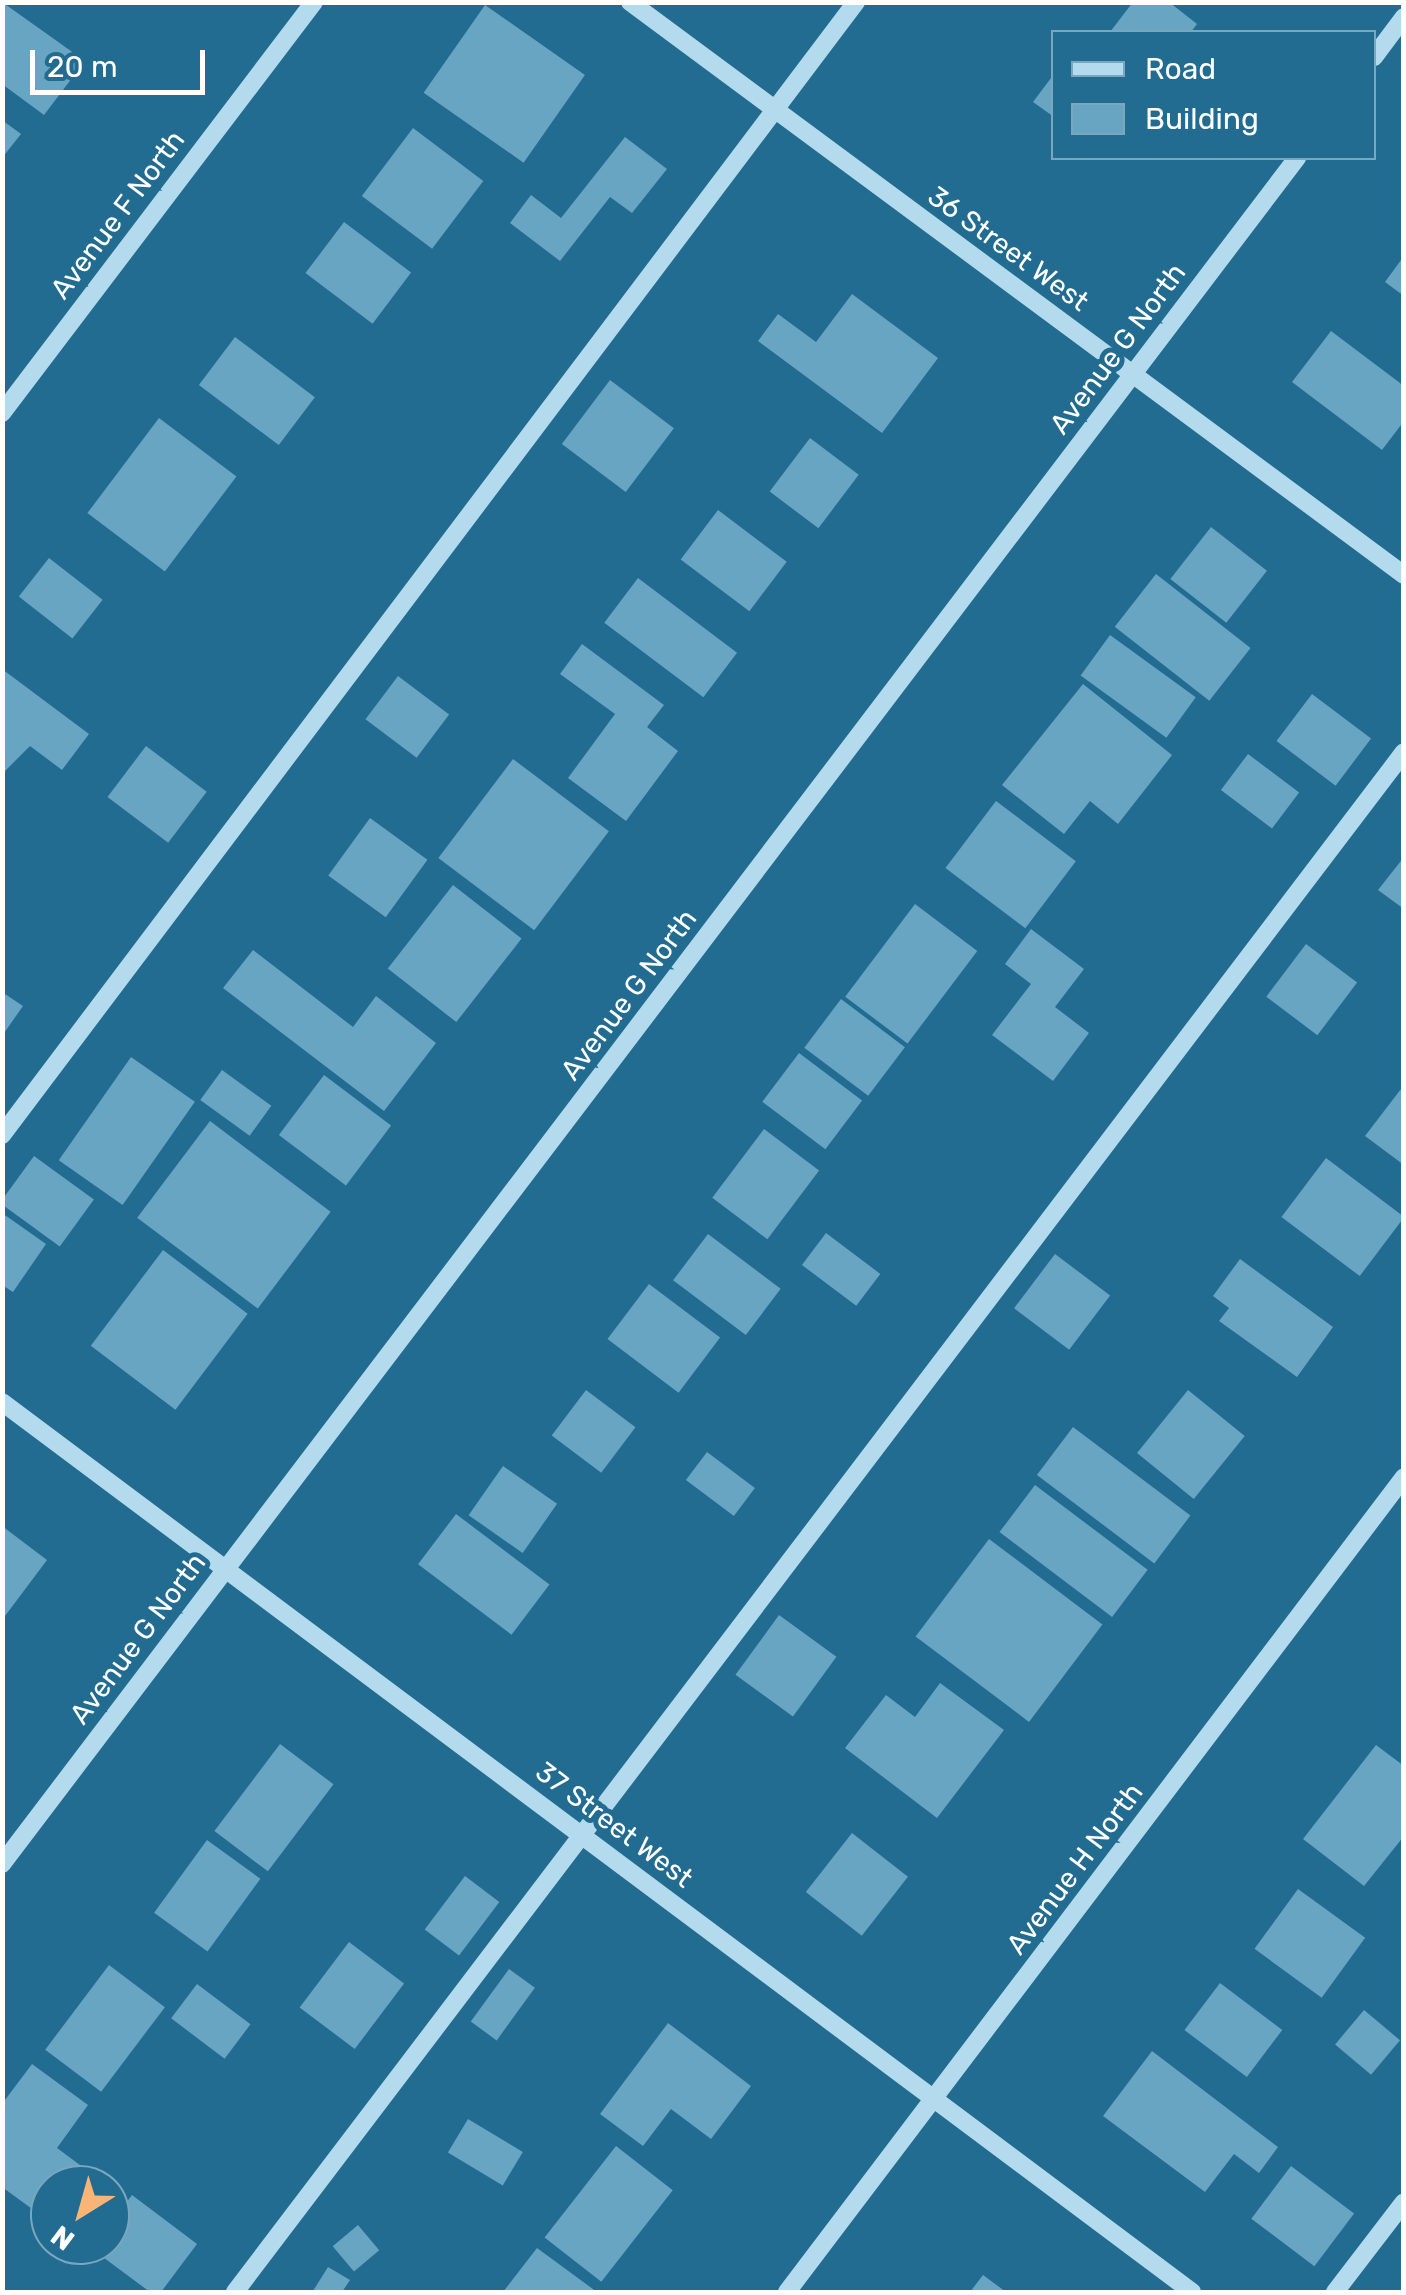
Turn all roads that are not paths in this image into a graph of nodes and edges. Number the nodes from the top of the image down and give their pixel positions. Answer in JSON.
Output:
{"nodes":[{"id":1,"x":314,"y":2,"type":"edge"},
{"id":2,"x":630,"y":2,"type":"edge"},
{"id":3,"x":856,"y":2,"type":"edge"},
{"id":4,"x":1404,"y":17,"type":"edge"},
{"id":5,"x":1376,"y":54,"type":"edge"},
{"id":6,"x":772,"y":112,"type":"junction"},
{"id":7,"x":1296,"y":160,"type":"edge"},
{"id":8,"x":1133,"y":375,"type":"junction"},
{"id":9,"x":2,"y":413,"type":"edge"},
{"id":10,"x":1404,"y":575,"type":"edge"},
{"id":11,"x":1404,"y":752,"type":"edge"},
{"id":12,"x":2,"y":1135,"type":"edge"},
{"id":13,"x":2,"y":1402,"type":"edge"},
{"id":14,"x":1404,"y":1477,"type":"edge"},
{"id":15,"x":226,"y":1568,"type":"junction"},
{"id":16,"x":583,"y":1836,"type":"junction"},
{"id":17,"x":2,"y":1864,"type":"edge"},
{"id":18,"x":936,"y":2101,"type":"junction"},
{"id":19,"x":1404,"y":2202,"type":"edge"},
{"id":20,"x":235,"y":2292,"type":"edge"},
{"id":21,"x":788,"y":2292,"type":"edge"},
{"id":22,"x":1192,"y":2292,"type":"edge"},
{"id":23,"x":1336,"y":2292,"type":"edge"}],
"edges":[{"from":1,"to":9,"type":"street","name":"Avenue F North"},
{"from":2,"to":6,"type":"street","name":"36 Street West"},
{"from":3,"to":6,"type":"street"},
{"from":4,"to":5,"type":"street"},
{"from":6,"to":8,"type":"street","name":"36 Street West"},
{"from":6,"to":12,"type":"street"},
{"from":7,"to":8,"type":"street","name":"Avenue G North"},
{"from":8,"to":10,"type":"street","name":"36 Street West"},
{"from":8,"to":15,"type":"street","name":"Avenue G North"},
{"from":11,"to":16,"type":"street"},
{"from":13,"to":15,"type":"street","name":"37 Street West"},
{"from":14,"to":18,"type":"street","name":"Avenue H North"},
{"from":15,"to":16,"type":"street","name":"37 Street West"},
{"from":15,"to":17,"type":"street","name":"Avenue G North"},
{"from":16,"to":18,"type":"street","name":"37 Street West"},
{"from":16,"to":20,"type":"street"},
{"from":18,"to":21,"type":"street","name":"Avenue H North"},
{"from":18,"to":22,"type":"street","name":"37 Street West"},
{"from":19,"to":23,"type":"street"}]}
